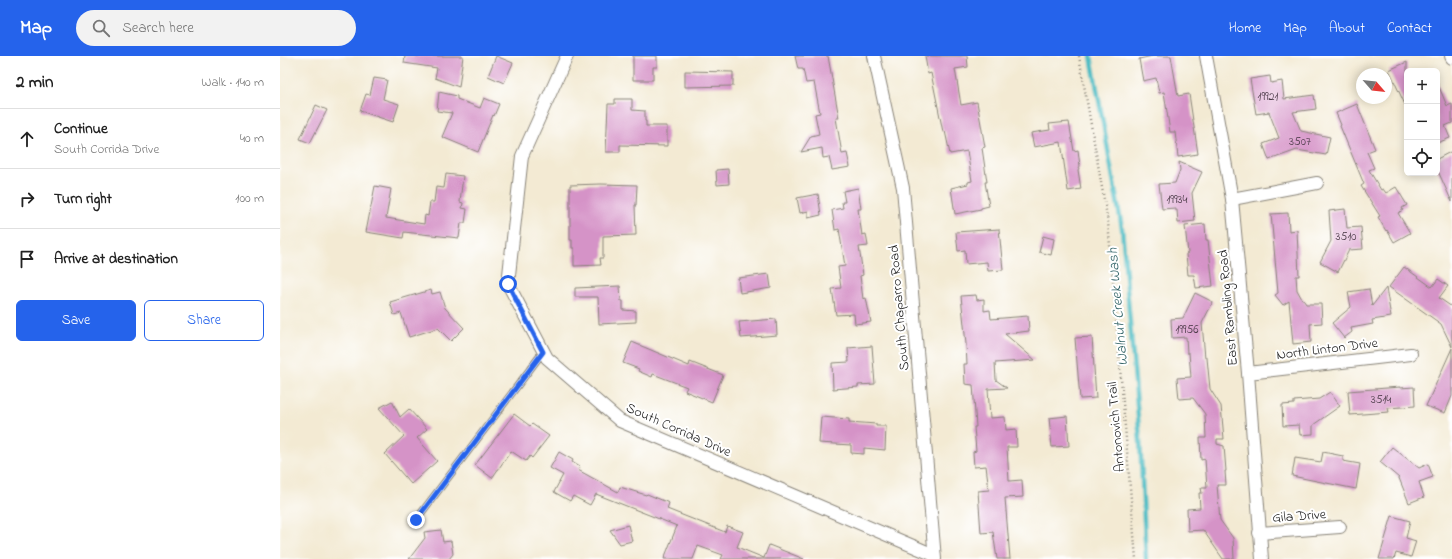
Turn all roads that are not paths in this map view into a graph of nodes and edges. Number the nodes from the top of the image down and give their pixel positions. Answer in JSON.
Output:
{"nodes":[{"id":1,"x":567,"y":56,"type":"edge"},
{"id":2,"x":874,"y":56,"type":"edge"},
{"id":3,"x":1206,"y":56,"type":"edge"},
{"id":4,"x":1317,"y":183,"type":"dead end"},
{"id":5,"x":1232,"y":199,"type":"junction"},
{"id":6,"x":543,"y":352,"type":"junction"},
{"id":7,"x":1411,"y":354,"type":"dead end"},
{"id":8,"x":1248,"y":372,"type":"junction"},
{"id":9,"x":416,"y":520,"type":"dead end"},
{"id":10,"x":1340,"y":527,"type":"dead end"},
{"id":11,"x":1259,"y":533,"type":"junction"},
{"id":12,"x":935,"y":557,"type":"edge"},
{"id":13,"x":1262,"y":559,"type":"edge"}],
"edges":[{"from":1,"to":6,"type":"street","name":"South Corrida Drive"},
{"from":2,"to":12,"type":"street","name":"South Chaparro Road"},
{"from":3,"to":5,"type":"street","name":"East Rambling Road"},
{"from":4,"to":5,"type":"street"},
{"from":5,"to":8,"type":"street","name":"East Rambling Road"},
{"from":6,"to":9,"type":"lane"},
{"from":6,"to":12,"type":"street","name":"South Corrida Drive"},
{"from":7,"to":8,"type":"street","name":"North Linton Drive"},
{"from":8,"to":11,"type":"street","name":"East Rambling Road"},
{"from":10,"to":11,"type":"street","name":"Gila Drive"},
{"from":11,"to":13,"type":"street","name":"East Rambling Road"}]}
